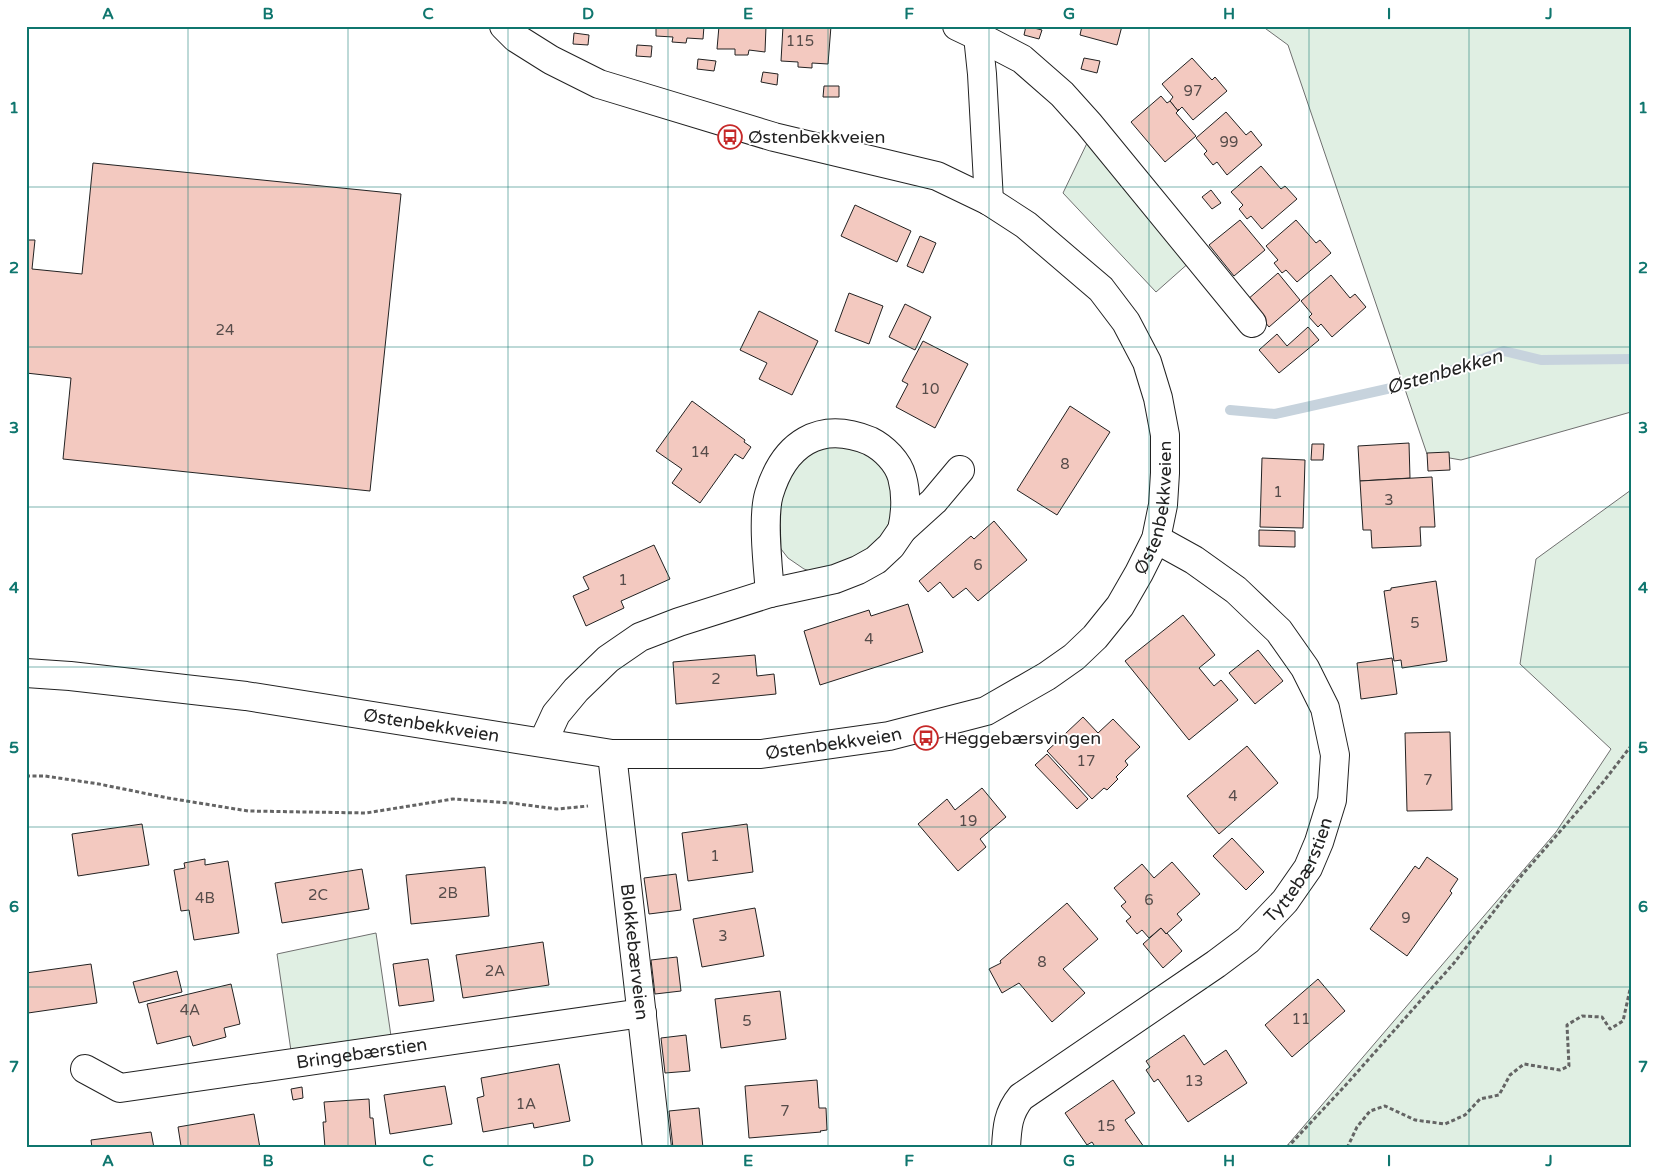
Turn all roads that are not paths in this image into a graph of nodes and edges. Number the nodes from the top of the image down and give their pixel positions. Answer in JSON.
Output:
{"nodes":[{"id":1,"x":504,"y":26,"type":"edge"},
{"id":2,"x":967,"y":31,"type":"edge"},
{"id":3,"x":989,"y":201,"type":"junction"},
{"id":4,"x":1252,"y":323,"type":"dead end"},
{"id":5,"x":960,"y":470,"type":"dead end"},
{"id":6,"x":902,"y":530,"type":"junction"},
{"id":7,"x":1156,"y":539,"type":"junction"},
{"id":8,"x":770,"y":593,"type":"junction"},
{"id":9,"x":26,"y":674,"type":"edge"},
{"id":10,"x":543,"y":742,"type":"junction"},
{"id":11,"x":612,"y":754,"type":"junction"},
{"id":12,"x":642,"y":1013,"type":"junction"},
{"id":13,"x":85,"y":1069,"type":"dead end"},
{"id":14,"x":657,"y":1148,"type":"edge"},
{"id":15,"x":1006,"y":1148,"type":"edge"}],
"edges":[{"from":1,"to":3,"type":"street","name":"Østenbekkveien"},
{"from":2,"to":3,"type":"street"},
{"from":2,"to":4,"type":"street"},
{"from":3,"to":7,"type":"street","name":"Østenbekkveien"},
{"from":5,"to":6,"type":"street"},
{"from":6,"to":8,"type":"street"},
{"from":6,"to":8,"type":"street"},
{"from":7,"to":11,"type":"street","name":"Østenbekkveien"},
{"from":7,"to":15,"type":"street","name":"Tyttebærstien"},
{"from":8,"to":10,"type":"street"},
{"from":9,"to":10,"type":"street","name":"Østenbekkveien"},
{"from":10,"to":11,"type":"street","name":"Østenbekkveien"},
{"from":11,"to":12,"type":"street","name":"Blokkebærveien"},
{"from":12,"to":13,"type":"street","name":"Bringebærstien"},
{"from":12,"to":14,"type":"street","name":"Blokkebærveien"}]}
